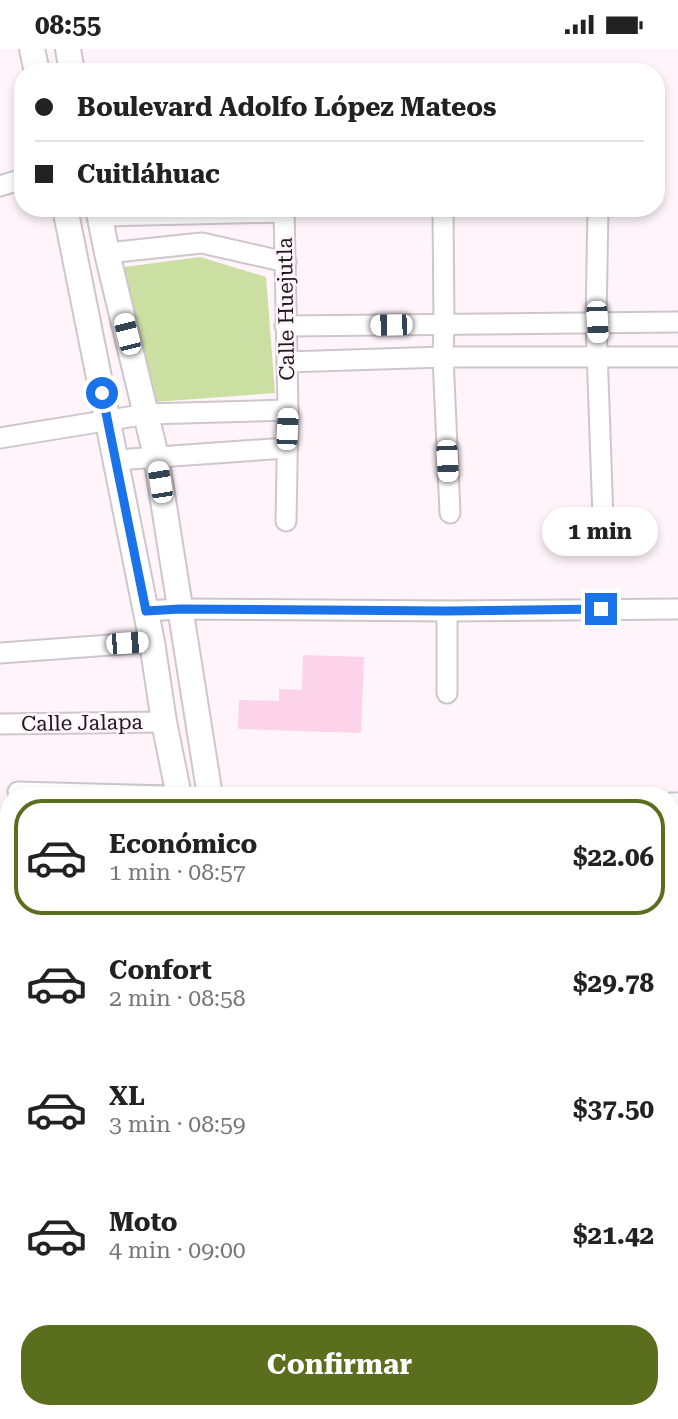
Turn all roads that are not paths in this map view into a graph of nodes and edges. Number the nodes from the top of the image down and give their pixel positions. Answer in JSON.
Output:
{"nodes":[{"id":1,"x":67,"y":217,"type":"edge"},
{"id":2,"x":100,"y":217,"type":"edge"},
{"id":3,"x":284,"y":217,"type":"edge"},
{"id":4,"x":443,"y":217,"type":"edge"},
{"id":5,"x":598,"y":217,"type":"edge"},
{"id":6,"x":107,"y":253,"type":"junction"},
{"id":7,"x":286,"y":263,"type":"junction"},
{"id":8,"x":597,"y":322,"type":"junction"},
{"id":9,"x":678,"y":322,"type":"edge"},
{"id":10,"x":444,"y":324,"type":"junction"},
{"id":11,"x":285,"y":326,"type":"junction"},
{"id":12,"x":678,"y":357,"type":"edge"},
{"id":13,"x":443,"y":358,"type":"junction"},
{"id":14,"x":599,"y":358,"type":"junction"},
{"id":15,"x":286,"y":362,"type":"junction"},
{"id":16,"x":288,"y":411,"type":"junction"},
{"id":17,"x":147,"y":414,"type":"junction"},
{"id":18,"x":108,"y":420,"type":"junction"},
{"id":19,"x":0,"y":438,"type":"edge"},
{"id":20,"x":286,"y":448,"type":"junction"},
{"id":21,"x":156,"y":456,"type":"junction"},
{"id":22,"x":116,"y":460,"type":"junction"},
{"id":23,"x":450,"y":513,"type":"dead end"},
{"id":24,"x":603,"y":518,"type":"dead end"},
{"id":25,"x":286,"y":521,"type":"dead end"},
{"id":26,"x":180,"y":609,"type":"junction"},
{"id":27,"x":678,"y":609,"type":"edge"},
{"id":28,"x":146,"y":611,"type":"junction"},
{"id":29,"x":447,"y":611,"type":"junction"},
{"id":30,"x":152,"y":642,"type":"junction"},
{"id":31,"x":0,"y":653,"type":"edge"},
{"id":32,"x":447,"y":693,"type":"dead end"},
{"id":33,"x":164,"y":722,"type":"junction"},
{"id":34,"x":0,"y":724,"type":"edge"},
{"id":35,"x":177,"y":787,"type":"edge"},
{"id":36,"x":209,"y":787,"type":"edge"}],
"edges":[{"from":1,"to":18,"type":"street"},
{"from":2,"to":6,"type":"street"},
{"from":3,"to":7,"type":"street","name":"Calle Huejutla"},
{"from":4,"to":10,"type":"street"},
{"from":5,"to":8,"type":"street"},
{"from":6,"to":7,"type":"street"},
{"from":6,"to":17,"type":"street"},
{"from":7,"to":11,"type":"street","name":"Calle Huejutla"},
{"from":8,"to":9,"type":"street"},
{"from":8,"to":10,"type":"street"},
{"from":8,"to":14,"type":"street"},
{"from":10,"to":11,"type":"street"},
{"from":10,"to":13,"type":"street"},
{"from":11,"to":15,"type":"street","name":"Calle Huejutla"},
{"from":12,"to":14,"type":"street"},
{"from":13,"to":14,"type":"street"},
{"from":13,"to":15,"type":"street"},
{"from":13,"to":23,"type":"street"},
{"from":14,"to":24,"type":"street"},
{"from":15,"to":16,"type":"street","name":"Calle Huejutla"},
{"from":16,"to":17,"type":"street"},
{"from":16,"to":20,"type":"street","name":"Calle Huejutla"},
{"from":17,"to":18,"type":"street"},
{"from":17,"to":21,"type":"street"},
{"from":18,"to":19,"type":"street"},
{"from":18,"to":22,"type":"street"},
{"from":20,"to":21,"type":"street"},
{"from":20,"to":25,"type":"street","name":"Calle Huejutla"},
{"from":21,"to":22,"type":"street"},
{"from":21,"to":26,"type":"street"},
{"from":22,"to":28,"type":"street"},
{"from":26,"to":28,"type":"street"},
{"from":26,"to":29,"type":"street"},
{"from":26,"to":36,"type":"street"},
{"from":27,"to":29,"type":"street"},
{"from":28,"to":30,"type":"street"},
{"from":29,"to":32,"type":"street"},
{"from":30,"to":31,"type":"street"},
{"from":30,"to":33,"type":"street"},
{"from":33,"to":34,"type":"street","name":"Calle Jalapa"},
{"from":33,"to":35,"type":"street"}]}
